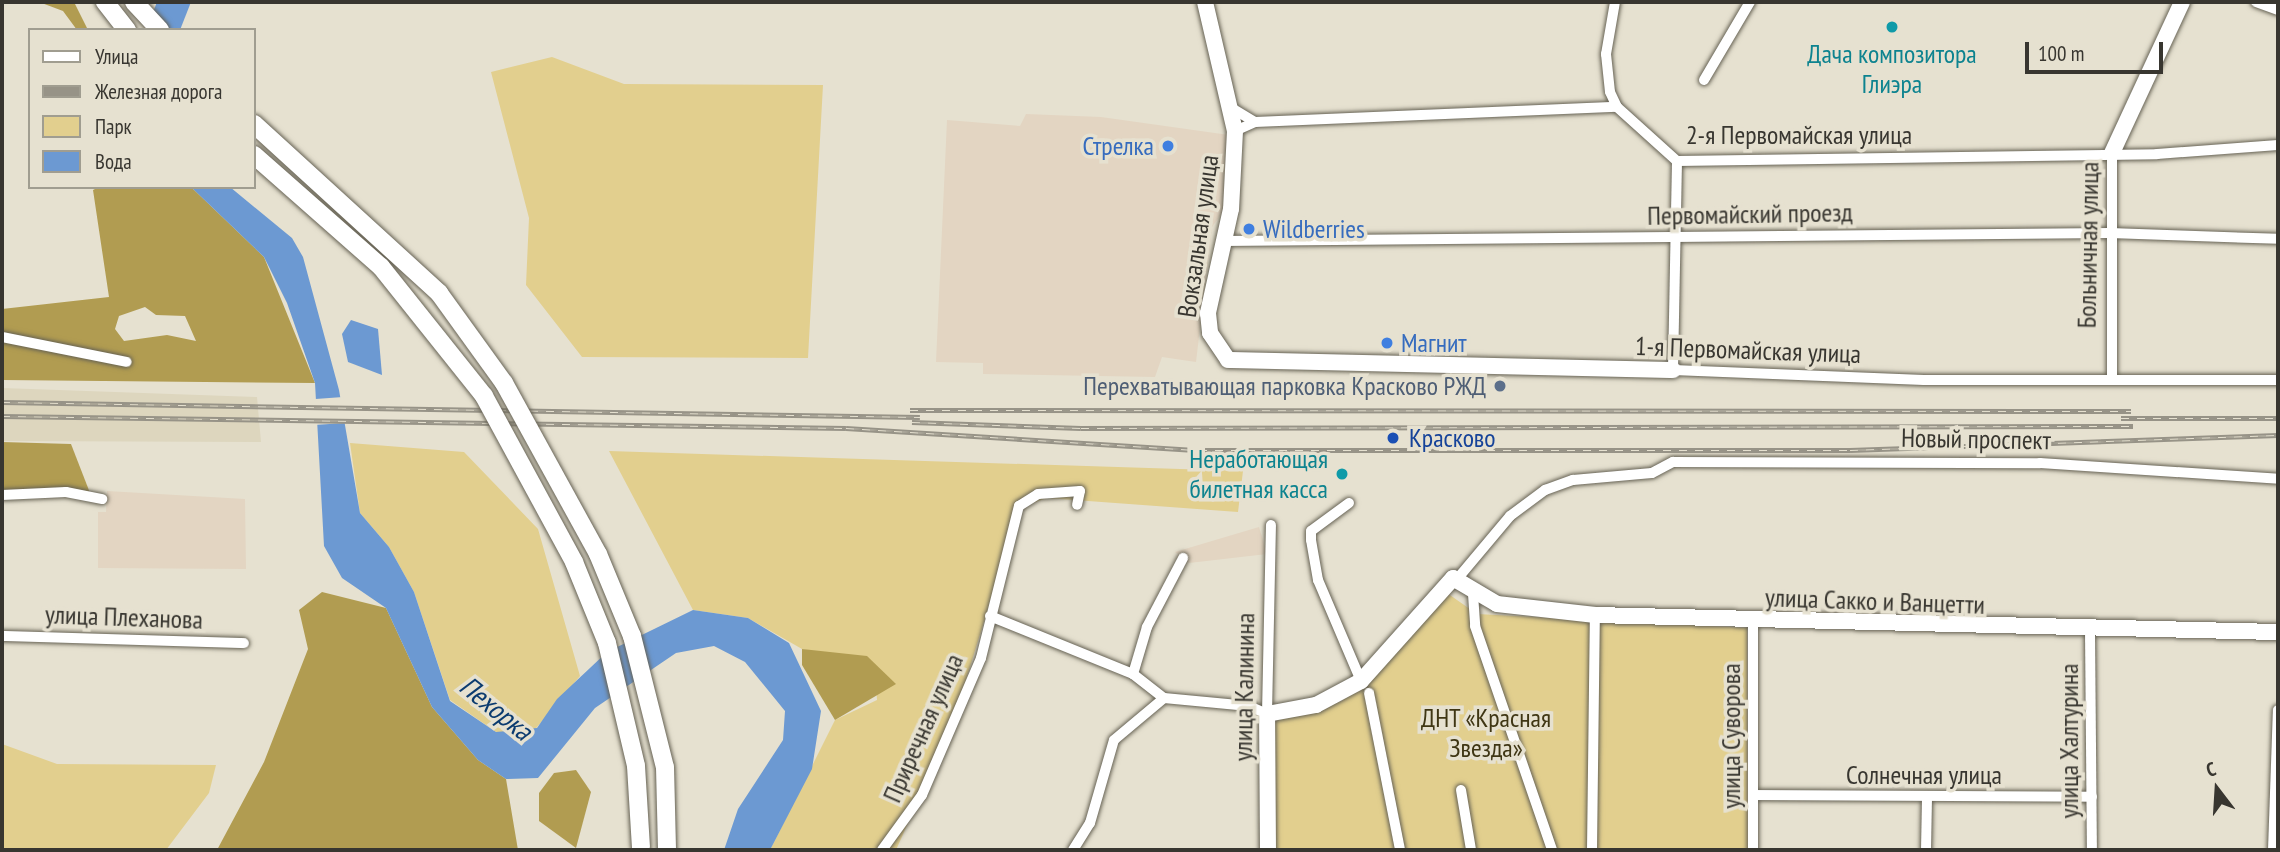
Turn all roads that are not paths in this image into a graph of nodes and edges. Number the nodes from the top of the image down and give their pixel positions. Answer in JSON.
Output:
{"nodes":[{"id":1,"x":105,"y":2,"type":"edge"},
{"id":2,"x":134,"y":2,"type":"edge"},
{"id":3,"x":1205,"y":2,"type":"edge"},
{"id":4,"x":1615,"y":2,"type":"edge"},
{"id":5,"x":1750,"y":2,"type":"edge"},
{"id":6,"x":2182,"y":2,"type":"edge"},
{"id":7,"x":2256,"y":2,"type":"edge"},
{"id":8,"x":2278,"y":10,"type":"edge"},
{"id":9,"x":125,"y":28,"type":"edge"},
{"id":10,"x":158,"y":28,"type":"edge"},
{"id":11,"x":1704,"y":80,"type":"dead end"},
{"id":12,"x":1230,"y":107,"type":"junction"},
{"id":13,"x":1617,"y":107,"type":"junction"},
{"id":14,"x":1255,"y":122,"type":"junction"},
{"id":15,"x":256,"y":126,"type":"edge"},
{"id":16,"x":1235,"y":131,"type":"junction"},
{"id":17,"x":2278,"y":145,"type":"edge"},
{"id":18,"x":2112,"y":153,"type":"junction"},
{"id":19,"x":256,"y":157,"type":"edge"},
{"id":20,"x":1677,"y":161,"type":"junction"},
{"id":21,"x":2110,"y":233,"type":"junction"},
{"id":22,"x":1674,"y":237,"type":"junction"},
{"id":23,"x":2278,"y":239,"type":"edge"},
{"id":24,"x":1222,"y":241,"type":"junction"},
{"id":25,"x":2,"y":337,"type":"edge"},
{"id":26,"x":1219,"y":352,"type":"joint"},
{"id":27,"x":127,"y":362,"type":"dead end"},
{"id":28,"x":1673,"y":370,"type":"junction"},
{"id":29,"x":2112,"y":378,"type":"junction"},
{"id":30,"x":2278,"y":380,"type":"edge"},
{"id":31,"x":2278,"y":479,"type":"edge"},
{"id":32,"x":2,"y":495,"type":"edge"},
{"id":33,"x":102,"y":499,"type":"dead end"},
{"id":34,"x":1349,"y":503,"type":"dead end"},
{"id":35,"x":1077,"y":505,"type":"dead end"},
{"id":36,"x":1271,"y":525,"type":"dead end"},
{"id":37,"x":1183,"y":558,"type":"dead end"},
{"id":38,"x":1458,"y":578,"type":"junction"},
{"id":39,"x":1472,"y":594,"type":"junction"},
{"id":40,"x":1595,"y":615,"type":"junction"},
{"id":41,"x":990,"y":617,"type":"junction"},
{"id":42,"x":1754,"y":622,"type":"junction"},
{"id":43,"x":2090,"y":631,"type":"junction"},
{"id":44,"x":2278,"y":632,"type":"edge"},
{"id":45,"x":2,"y":636,"type":"edge"},
{"id":46,"x":244,"y":643,"type":"dead end"},
{"id":47,"x":1133,"y":674,"type":"junction"},
{"id":48,"x":1365,"y":687,"type":"junction"},
{"id":49,"x":1164,"y":698,"type":"junction"},
{"id":50,"x":2278,"y":710,"type":"edge"},
{"id":51,"x":1266,"y":714,"type":"junction"},
{"id":52,"x":1461,"y":790,"type":"dead end"},
{"id":53,"x":1755,"y":796,"type":"junction"},
{"id":54,"x":2092,"y":797,"type":"junction"},
{"id":55,"x":1927,"y":799,"type":"junction"},
{"id":56,"x":641,"y":849,"type":"edge"},
{"id":57,"x":667,"y":850,"type":"edge"},
{"id":58,"x":882,"y":850,"type":"edge"},
{"id":59,"x":1073,"y":850,"type":"edge"},
{"id":60,"x":1268,"y":850,"type":"edge"},
{"id":61,"x":1400,"y":850,"type":"edge"},
{"id":62,"x":1472,"y":850,"type":"edge"},
{"id":63,"x":1552,"y":850,"type":"edge"},
{"id":64,"x":1592,"y":850,"type":"edge"},
{"id":65,"x":1752,"y":850,"type":"edge"},
{"id":66,"x":1926,"y":850,"type":"edge"},
{"id":67,"x":2092,"y":850,"type":"edge"},
{"id":68,"x":2273,"y":850,"type":"edge"}],
"edges":[{"from":1,"to":9,"type":"main road"},
{"from":2,"to":10,"type":"main road"},
{"from":3,"to":12,"type":"main road","name":"Вокзальная улица"},
{"from":4,"to":13,"type":"street"},
{"from":5,"to":11,"type":"street"},
{"from":6,"to":18,"type":"main road","name":"Больничная улица"},
{"from":7,"to":8,"type":"street"},
{"from":12,"to":14,"type":"street"},
{"from":12,"to":16,"type":"main road","name":"Вокзальная улица"},
{"from":13,"to":14,"type":"street"},
{"from":13,"to":20,"type":"street","name":"2-я Первомайская улица"},
{"from":14,"to":16,"type":"street"},
{"from":15,"to":57,"type":"main road","bridge":true},
{"from":16,"to":24,"type":"main road","name":"Вокзальная улица"},
{"from":17,"to":18,"type":"street","name":"2-я Первомайская улица"},
{"from":18,"to":20,"type":"street","name":"2-я Первомайская улица"},
{"from":18,"to":21,"type":"street","name":"Больничная улица"},
{"from":19,"to":56,"type":"main road","bridge":true},
{"from":20,"to":22,"type":"street"},
{"from":21,"to":22,"type":"street","name":"Первомайский проезд"},
{"from":21,"to":23,"type":"street","name":"Первомайский проезд"},
{"from":21,"to":29,"type":"street","name":"Больничная улица"},
{"from":22,"to":24,"type":"street","name":"Первомайский проезд"},
{"from":22,"to":28,"type":"street"},
{"from":24,"to":26,"type":"main road","name":"Вокзальная улица"},
{"from":25,"to":27,"type":"street"},
{"from":26,"to":28,"type":"main road","name":"1-я Первомайская улица"},
{"from":28,"to":29,"type":"street","name":"1-я Первомайская улица"},
{"from":29,"to":30,"type":"street","name":"1-я Первомайская улица"},
{"from":31,"to":38,"type":"street","name":"Новый проспект"},
{"from":32,"to":33,"type":"street"},
{"from":34,"to":48,"type":"street"},
{"from":35,"to":41,"type":"street","name":"Приречная улица"},
{"from":36,"to":51,"type":"street","name":"улица Калинина"},
{"from":37,"to":47,"type":"street"},
{"from":38,"to":39,"type":"main road"},
{"from":38,"to":48,"type":"main road"},
{"from":39,"to":40,"type":"main road","name":"улица Сакко и Ванцетти"},
{"from":39,"to":63,"type":"street"},
{"from":40,"to":42,"type":"main road","name":"улица Сакко и Ванцетти"},
{"from":40,"to":64,"type":"street"},
{"from":41,"to":47,"type":"street"},
{"from":41,"to":58,"type":"street","name":"Приречная улица"},
{"from":42,"to":43,"type":"main road","name":"улица Сакко и Ванцетти"},
{"from":42,"to":53,"type":"street","name":"улица Суворова"},
{"from":43,"to":44,"type":"main road","name":"улица Сакко и Ванцетти"},
{"from":43,"to":54,"type":"street","name":"улица Халтурина"},
{"from":45,"to":46,"type":"street","name":"улица Плеханова"},
{"from":47,"to":49,"type":"street"},
{"from":48,"to":51,"type":"main road"},
{"from":48,"to":61,"type":"street"},
{"from":49,"to":51,"type":"street"},
{"from":49,"to":59,"type":"street"},
{"from":50,"to":68,"type":"street"},
{"from":51,"to":60,"type":"main road","name":"улица Калинина"},
{"from":52,"to":62,"type":"street"},
{"from":53,"to":55,"type":"street","name":"Солнечная улица"},
{"from":53,"to":65,"type":"street","name":"улица Суворова"},
{"from":54,"to":55,"type":"street","name":"Солнечная улица"},
{"from":54,"to":67,"type":"street","name":"улица Халтурина"},
{"from":55,"to":66,"type":"street"}]}
